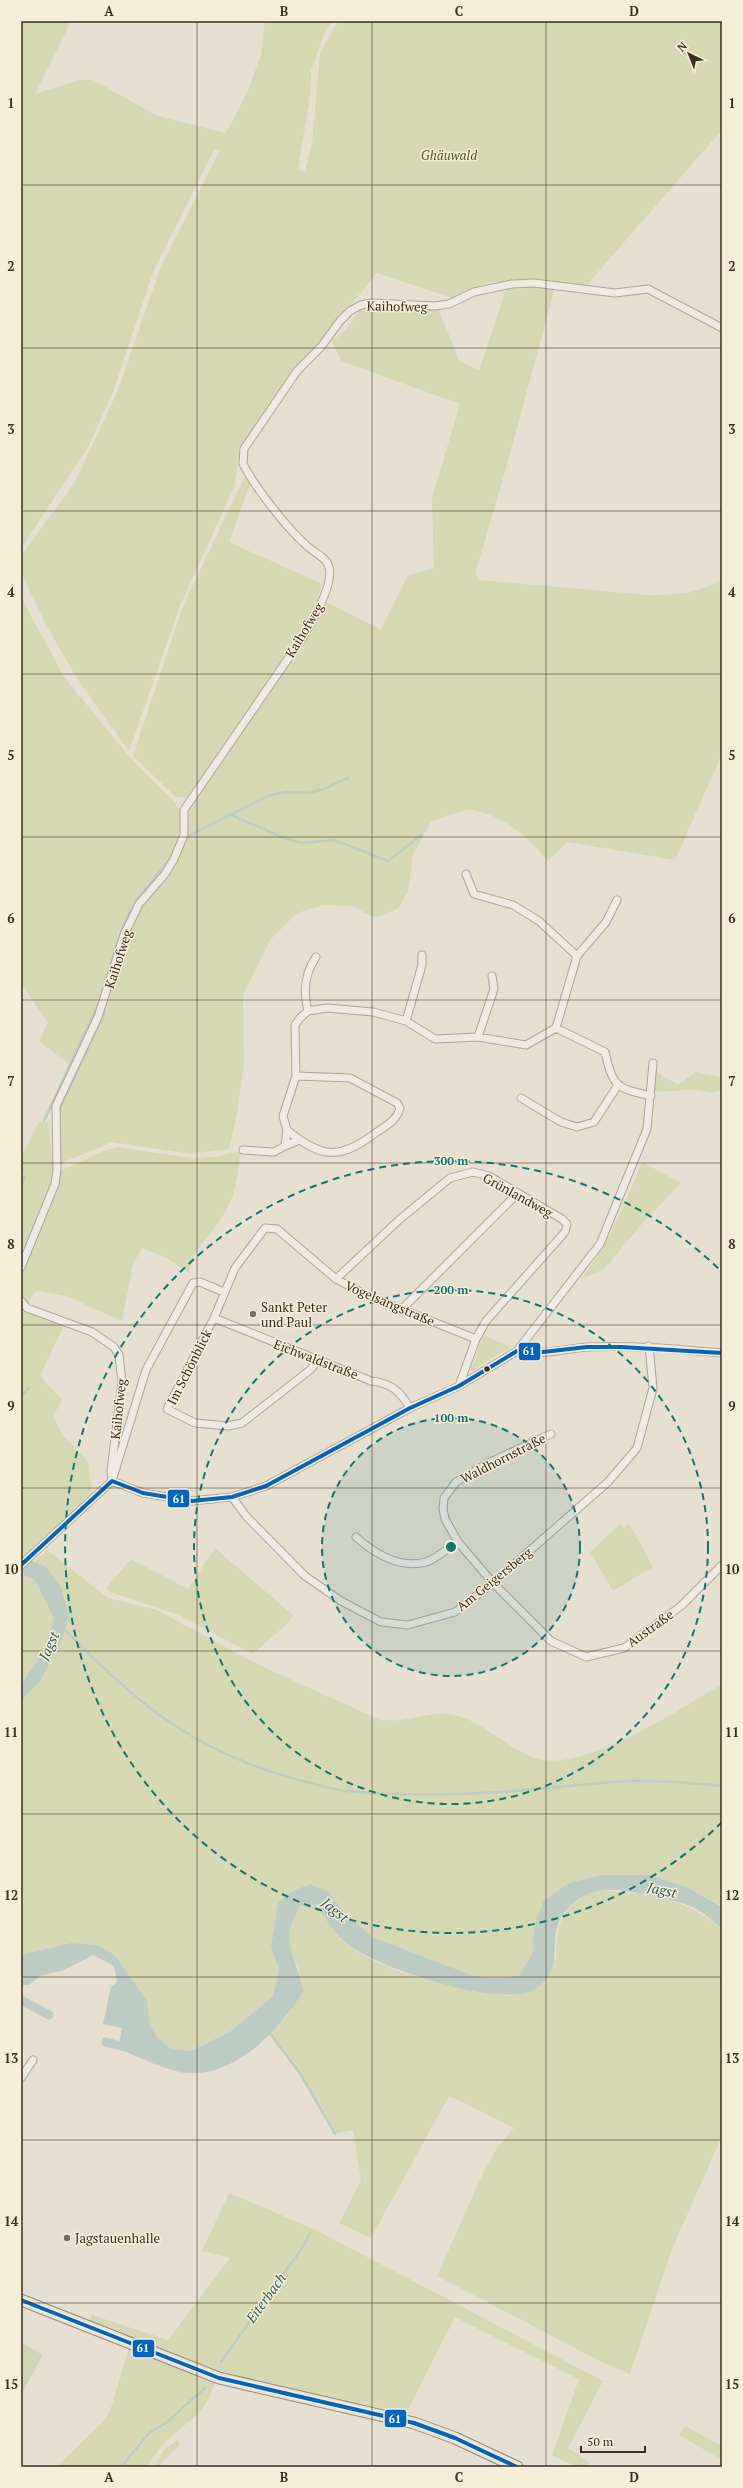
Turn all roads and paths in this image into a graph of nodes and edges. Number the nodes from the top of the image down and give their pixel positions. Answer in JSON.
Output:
{"nodes":[{"id":1,"x":722,"y":328,"type":"edge"},
{"id":2,"x":466,"y":874,"type":"dead end"},
{"id":3,"x":617,"y":900,"type":"dead end"},
{"id":4,"x":422,"y":955,"type":"dead end"},
{"id":5,"x":577,"y":956,"type":"junction"},
{"id":6,"x":316,"y":957,"type":"dead end"},
{"id":7,"x":492,"y":976,"type":"dead end"},
{"id":8,"x":308,"y":1011,"type":"junction"},
{"id":9,"x":406,"y":1021,"type":"junction"},
{"id":10,"x":556,"y":1028,"type":"junction"},
{"id":11,"x":478,"y":1037,"type":"junction"},
{"id":12,"x":654,"y":1063,"type":"dead end"},
{"id":13,"x":296,"y":1076,"type":"junction"},
{"id":14,"x":618,"y":1085,"type":"junction"},
{"id":15,"x":651,"y":1096,"type":"junction"},
{"id":16,"x":521,"y":1098,"type":"dead end"},
{"id":17,"x":287,"y":1130,"type":"junction"},
{"id":18,"x":299,"y":1140,"type":"junction"},
{"id":19,"x":285,"y":1146,"type":"junction"},
{"id":20,"x":243,"y":1150,"type":"dead end"},
{"id":21,"x":518,"y":1193,"type":"junction"},
{"id":22,"x":271,"y":1227,"type":"joint"},
{"id":23,"x":21,"y":1267,"type":"edge"},
{"id":24,"x":336,"y":1279,"type":"junction"},
{"id":25,"x":224,"y":1292,"type":"junction"},
{"id":26,"x":21,"y":1301,"type":"edge"},
{"id":27,"x":401,"y":1310,"type":"junction"},
{"id":28,"x":214,"y":1318,"type":"junction"},
{"id":29,"x":476,"y":1339,"type":"junction"},
{"id":30,"x":649,"y":1346,"type":"junction"},
{"id":31,"x":517,"y":1351,"type":"junction"},
{"id":32,"x":722,"y":1353,"type":"edge"},
{"id":33,"x":320,"y":1360,"type":"junction"},
{"id":34,"x":459,"y":1386,"type":"junction"},
{"id":35,"x":410,"y":1408,"type":"junction"},
{"id":36,"x":551,"y":1434,"type":"dead end"},
{"id":37,"x":112,"y":1481,"type":"junction"},
{"id":38,"x":232,"y":1497,"type":"junction"},
{"id":39,"x":356,"y":1537,"type":"dead end"},
{"id":40,"x":458,"y":1542,"type":"junction"},
{"id":41,"x":21,"y":1565,"type":"edge"},
{"id":42,"x":722,"y":1565,"type":"edge"},
{"id":43,"x":493,"y":1583,"type":"junction"},
{"id":44,"x":33,"y":2060,"type":"dead end"},
{"id":45,"x":21,"y":2078,"type":"edge"},
{"id":46,"x":21,"y":2300,"type":"edge"},
{"id":47,"x":517,"y":2467,"type":"edge"}],
"edges":[{"from":1,"to":23,"type":"street","name":"Kaihofweg"},
{"from":2,"to":5,"type":"street"},
{"from":3,"to":5,"type":"street"},
{"from":4,"to":9,"type":"street"},
{"from":5,"to":10,"type":"street"},
{"from":6,"to":8,"type":"street"},
{"from":7,"to":11,"type":"street"},
{"from":8,"to":9,"type":"street"},
{"from":8,"to":13,"type":"street"},
{"from":9,"to":11,"type":"street"},
{"from":10,"to":11,"type":"street"},
{"from":10,"to":14,"type":"street"},
{"from":12,"to":15,"type":"street"},
{"from":13,"to":17,"type":"street"},
{"from":13,"to":18,"type":"street"},
{"from":14,"to":15,"type":"street"},
{"from":14,"to":16,"type":"street"},
{"from":15,"to":31,"type":"street"},
{"from":17,"to":18,"type":"street"},
{"from":17,"to":19,"type":"street"},
{"from":18,"to":19,"type":"street"},
{"from":19,"to":20,"type":"street"},
{"from":21,"to":24,"type":"street","name":"Grünlandweg"},
{"from":21,"to":27,"type":"street"},
{"from":21,"to":29,"type":"street","name":"Grünlandweg"},
{"from":22,"to":24,"type":"street","name":"Vogelsangstraße"},
{"from":22,"to":25,"type":"street","name":"Im Schönblick"},
{"from":24,"to":27,"type":"street","name":"Vogelsangstraße"},
{"from":25,"to":28,"type":"street","name":"Im Schönblick"},
{"from":25,"to":37,"type":"street"},
{"from":26,"to":37,"type":"street","name":"Kaihofweg"},
{"from":27,"to":29,"type":"street","name":"Vogelsangstraße"},
{"from":28,"to":33,"type":"street","name":"Eichwaldstraße"},
{"from":28,"to":33,"type":"street","name":"Im Schönblick"},
{"from":29,"to":34,"type":"street"},
{"from":30,"to":31,"type":"street"},
{"from":30,"to":32,"type":"street"},
{"from":30,"to":43,"type":"street","name":"Am Geigersberg"},
{"from":31,"to":34,"type":"street"},
{"from":33,"to":35,"type":"street","name":"Eichwaldstraße"},
{"from":34,"to":35,"type":"street"},
{"from":35,"to":38,"type":"street"},
{"from":36,"to":40,"type":"street","name":"Waldhornstraße"},
{"from":37,"to":38,"type":"street"},
{"from":37,"to":41,"type":"street"},
{"from":38,"to":43,"type":"street","name":"Am Geigersberg"},
{"from":39,"to":40,"type":"street"},
{"from":40,"to":43,"type":"street","name":"Waldhornstraße"},
{"from":42,"to":43,"type":"street","name":"Austraße"},
{"from":44,"to":45,"type":"street"},
{"from":46,"to":47,"type":"main road"}]}
